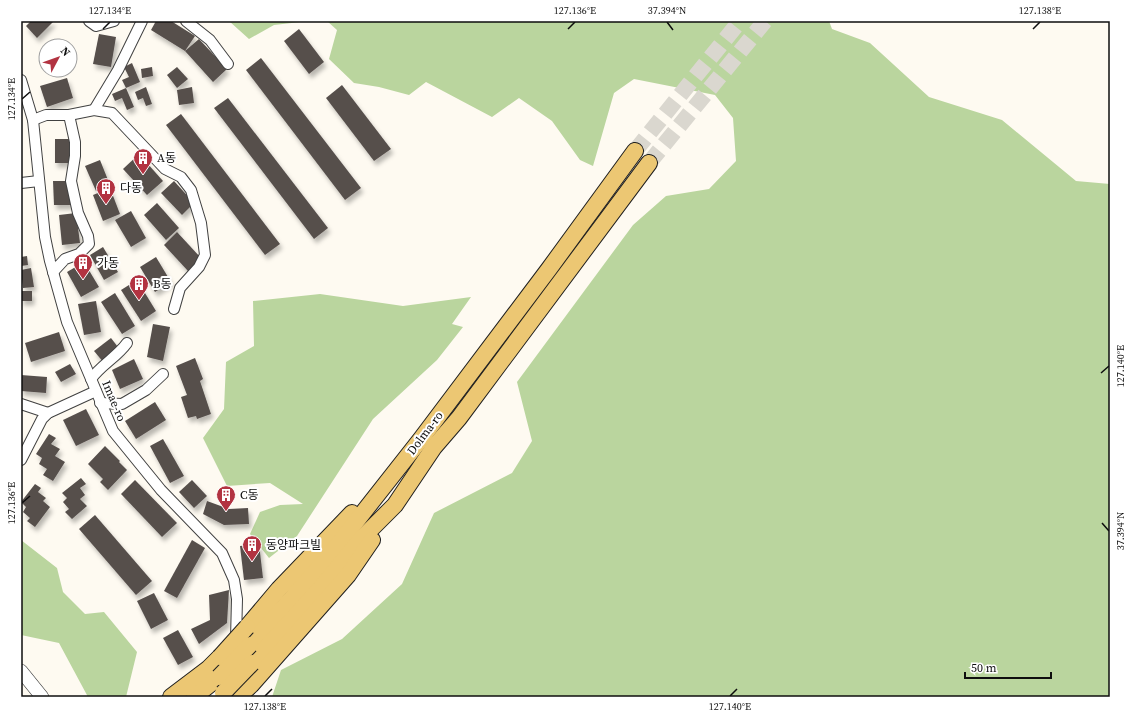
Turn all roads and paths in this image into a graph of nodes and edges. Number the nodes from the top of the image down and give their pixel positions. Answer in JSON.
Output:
{"nodes":[{"id":1,"x":89,"y":21,"type":"edge"},
{"id":2,"x":114,"y":21,"type":"edge"},
{"id":3,"x":142,"y":21,"type":"edge"},
{"id":4,"x":186,"y":21,"type":"edge"},
{"id":5,"x":228,"y":64,"type":"dead end"},
{"id":6,"x":21,"y":80,"type":"edge"},
{"id":7,"x":94,"y":110,"type":"junction"},
{"id":8,"x":69,"y":115,"type":"junction"},
{"id":9,"x":33,"y":120,"type":"junction"},
{"id":10,"x":635,"y":151,"type":"tunnel mouth"},
{"id":11,"x":649,"y":163,"type":"tunnel mouth"},
{"id":12,"x":39,"y":181,"type":"junction"},
{"id":13,"x":21,"y":183,"type":"edge"},
{"id":14,"x":53,"y":272,"type":"junction"},
{"id":15,"x":174,"y":309,"type":"dead end"},
{"id":16,"x":127,"y":343,"type":"dead end"},
{"id":17,"x":163,"y":374,"type":"dead end"},
{"id":18,"x":91,"y":379,"type":"junction"},
{"id":19,"x":96,"y":391,"type":"junction"},
{"id":20,"x":100,"y":403,"type":"junction"},
{"id":21,"x":21,"y":404,"type":"edge"},
{"id":22,"x":48,"y":413,"type":"junction"},
{"id":23,"x":21,"y":460,"type":"edge"},
{"id":24,"x":392,"y":474,"type":"junction"},
{"id":25,"x":21,"y":671,"type":"edge"},
{"id":26,"x":228,"y":696,"type":"edge"},
{"id":27,"x":42,"y":697,"type":"edge"},
{"id":28,"x":171,"y":697,"type":"edge"},
{"id":29,"x":194,"y":697,"type":"edge"}],
"edges":[{"from":1,"to":2,"type":"street"},
{"from":3,"to":7,"type":"street"},
{"from":4,"to":5,"type":"street"},
{"from":6,"to":9,"type":"street","name":"Imae-ro"},
{"from":7,"to":8,"type":"street"},
{"from":7,"to":15,"type":"street"},
{"from":8,"to":9,"type":"street"},
{"from":8,"to":14,"type":"street"},
{"from":9,"to":12,"type":"street","name":"Imae-ro"},
{"from":10,"to":24,"type":"main road","name":"Dolma-ro"},
{"from":11,"to":26,"type":"main road","name":"Dolma-ro","bridge":true},
{"from":12,"to":13,"type":"street"},
{"from":12,"to":14,"type":"street","name":"Imae-ro"},
{"from":14,"to":18,"type":"street","name":"Imae-ro"},
{"from":16,"to":18,"type":"street"},
{"from":17,"to":20,"type":"street"},
{"from":18,"to":19,"type":"street","name":"Imae-ro"},
{"from":19,"to":20,"type":"street","name":"Imae-ro"},
{"from":19,"to":22,"type":"street"},
{"from":20,"to":26,"type":"street","name":"Imae-ro"},
{"from":21,"to":22,"type":"street"},
{"from":22,"to":23,"type":"street"},
{"from":24,"to":28,"type":"main road","bridge":true},
{"from":24,"to":29,"type":"main road","name":"Dolma-ro","bridge":true},
{"from":25,"to":27,"type":"street"}]}
